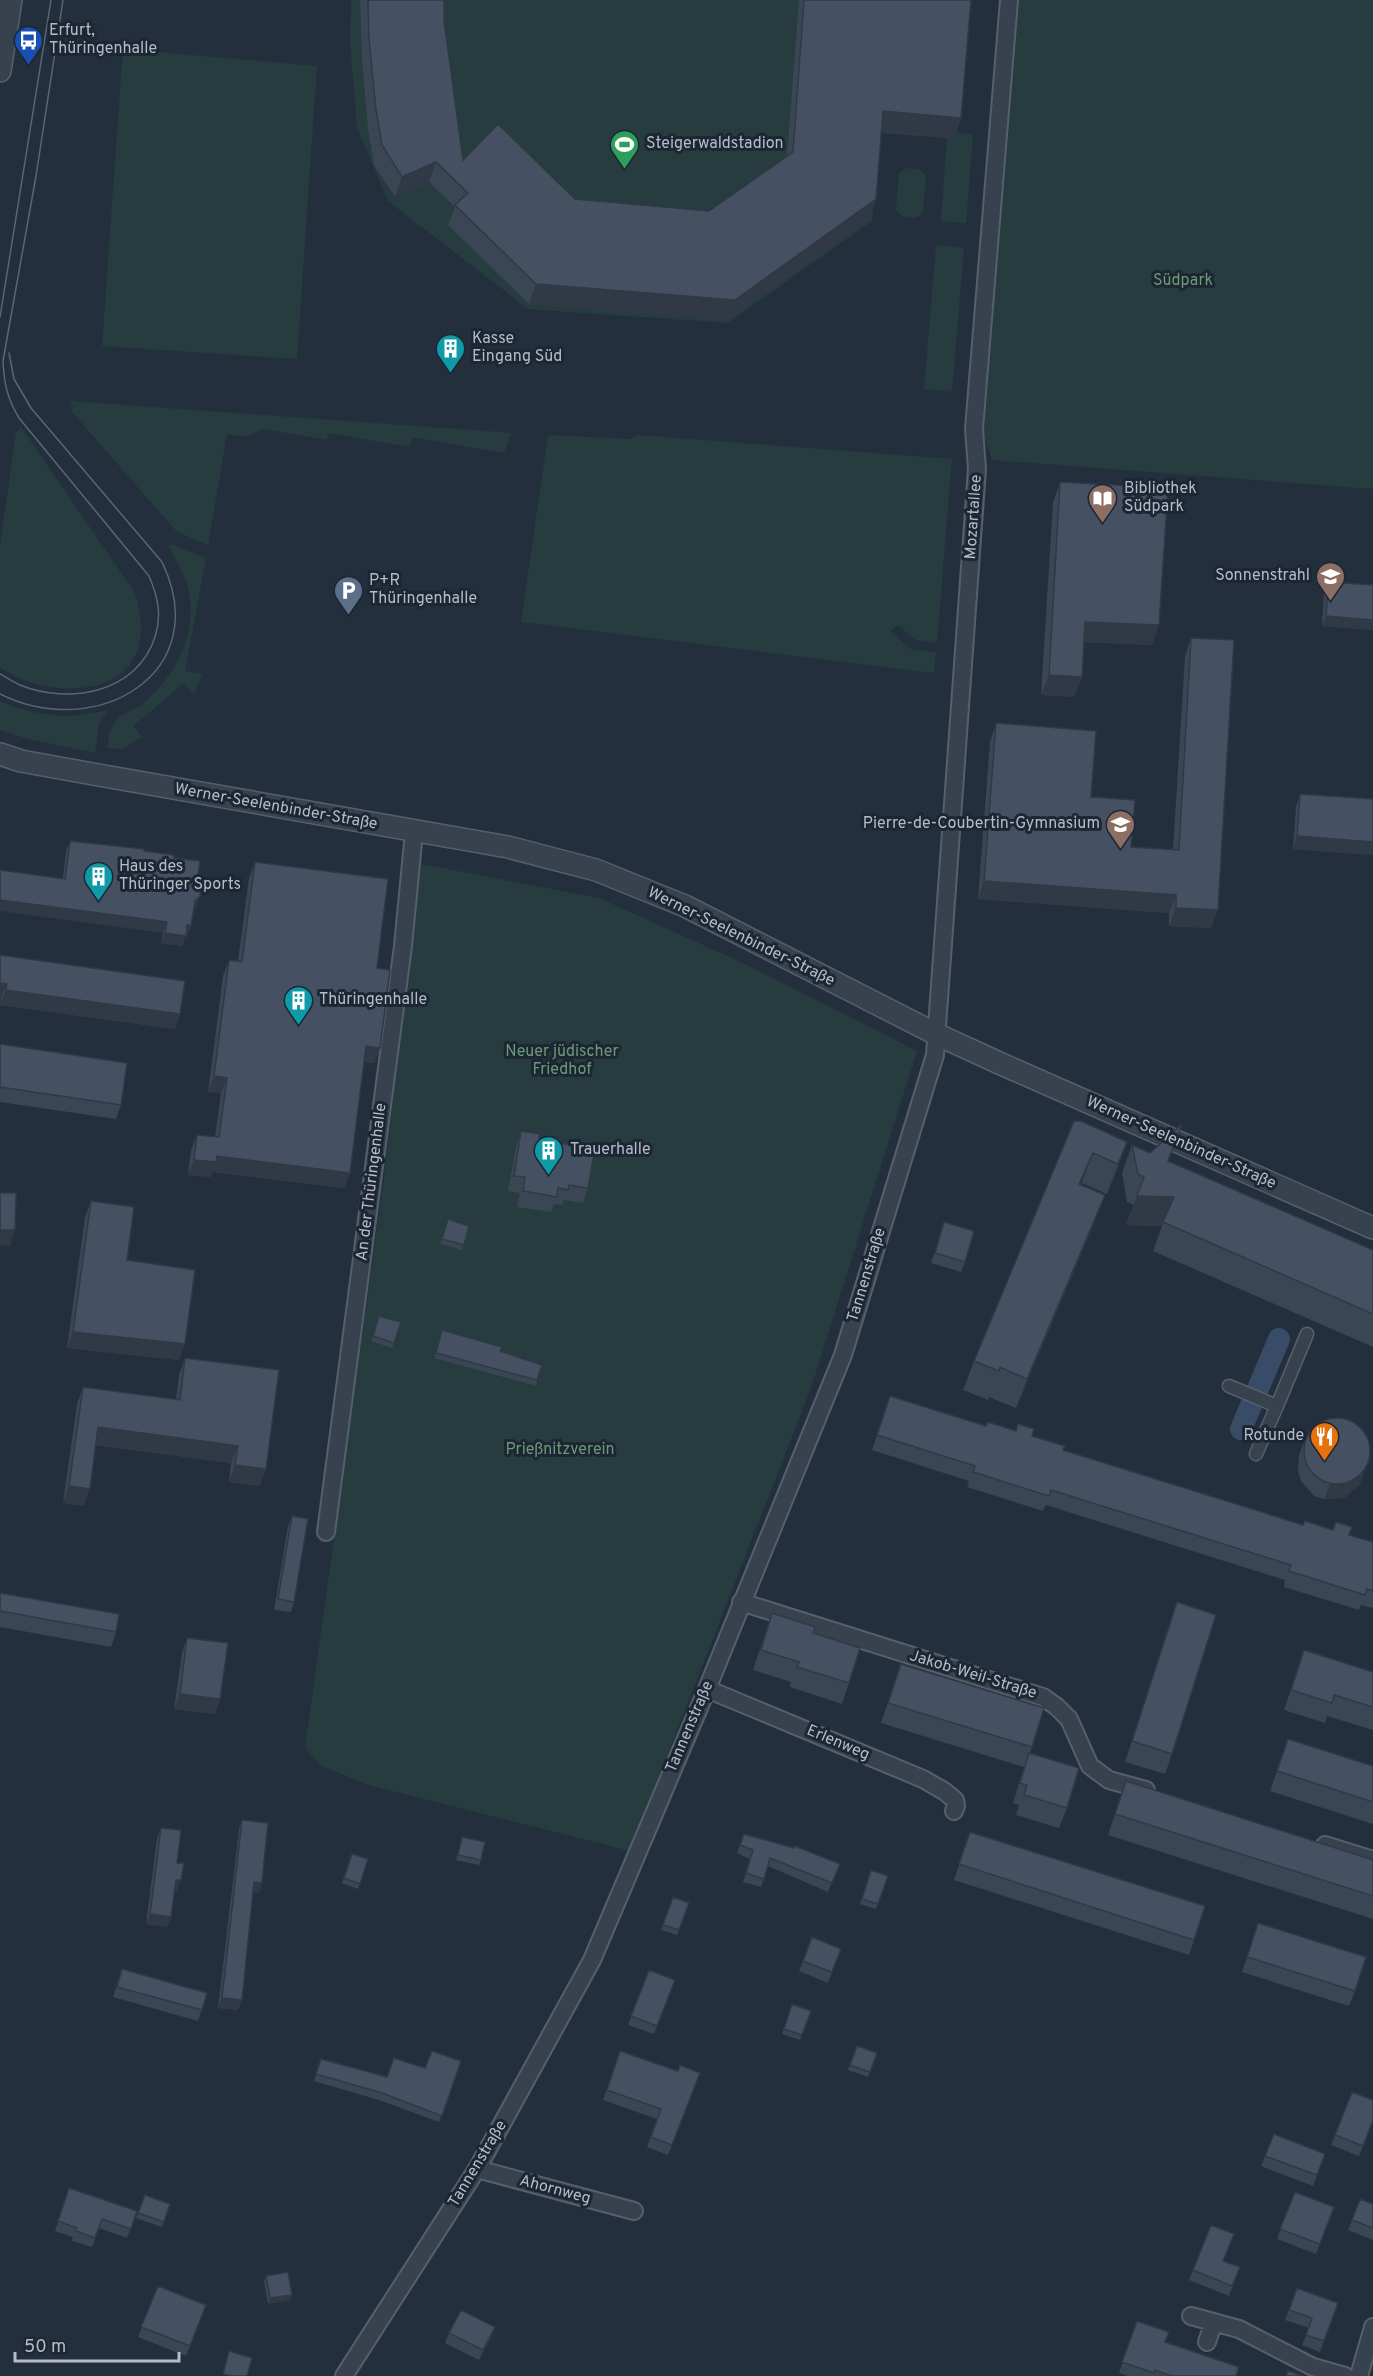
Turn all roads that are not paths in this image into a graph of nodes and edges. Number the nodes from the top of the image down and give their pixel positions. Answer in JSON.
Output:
{"nodes":[{"id":1,"x":11,"y":0,"type":"edge"},
{"id":2,"x":1009,"y":0,"type":"edge"},
{"id":3,"x":0,"y":71,"type":"edge"},
{"id":4,"x":0,"y":754,"type":"edge"},
{"id":5,"x":414,"y":832,"type":"junction"},
{"id":6,"x":936,"y":1034,"type":"junction"},
{"id":7,"x":1373,"y":1228,"type":"edge"},
{"id":8,"x":1307,"y":1334,"type":"dead end"},
{"id":9,"x":1229,"y":1386,"type":"dead end"},
{"id":10,"x":1277,"y":1406,"type":"junction"},
{"id":11,"x":1256,"y":1454,"type":"dead end"},
{"id":12,"x":326,"y":1532,"type":"dead end"},
{"id":13,"x":741,"y":1602,"type":"junction"},
{"id":14,"x":707,"y":1689,"type":"junction"},
{"id":15,"x":1159,"y":1794,"type":"edge"},
{"id":16,"x":954,"y":1811,"type":"dead end"},
{"id":17,"x":1305,"y":1839,"type":"edge"},
{"id":18,"x":1373,"y":1860,"type":"edge"},
{"id":19,"x":477,"y":2169,"type":"junction"},
{"id":20,"x":634,"y":2211,"type":"dead end"},
{"id":21,"x":1191,"y":2316,"type":"dead end"},
{"id":22,"x":1214,"y":2322,"type":"junction"},
{"id":23,"x":1373,"y":2327,"type":"edge"},
{"id":24,"x":1207,"y":2342,"type":"dead end"},
{"id":25,"x":344,"y":2376,"type":"edge"},
{"id":26,"x":1345,"y":2376,"type":"edge"},
{"id":27,"x":1359,"y":2376,"type":"edge"}],
"edges":[{"from":1,"to":3,"type":"street"},
{"from":2,"to":6,"type":"street","name":"Mozartallee"},
{"from":4,"to":5,"type":"street","name":"Werner-Seelenbinder-Straße"},
{"from":5,"to":6,"type":"street","name":"Werner-Seelenbinder-Straße"},
{"from":5,"to":12,"type":"street","name":"An der Thüringenhalle"},
{"from":6,"to":7,"type":"street","name":"Werner-Seelenbinder-Straße"},
{"from":6,"to":13,"type":"street","name":"Tannenstraße"},
{"from":8,"to":10,"type":"street"},
{"from":9,"to":10,"type":"street"},
{"from":10,"to":11,"type":"street"},
{"from":13,"to":14,"type":"street","name":"Tannenstraße"},
{"from":13,"to":15,"type":"street","name":"Jakob-Weil-Straße"},
{"from":14,"to":16,"type":"street","name":"Erlenweg"},
{"from":14,"to":19,"type":"street","name":"Tannenstraße"},
{"from":17,"to":18,"type":"street"},
{"from":19,"to":20,"type":"street","name":"Ahornweg"},
{"from":19,"to":25,"type":"street","name":"Tannenstraße"},
{"from":21,"to":22,"type":"street"},
{"from":22,"to":24,"type":"street"},
{"from":22,"to":26,"type":"street"},
{"from":23,"to":27,"type":"street"}]}
